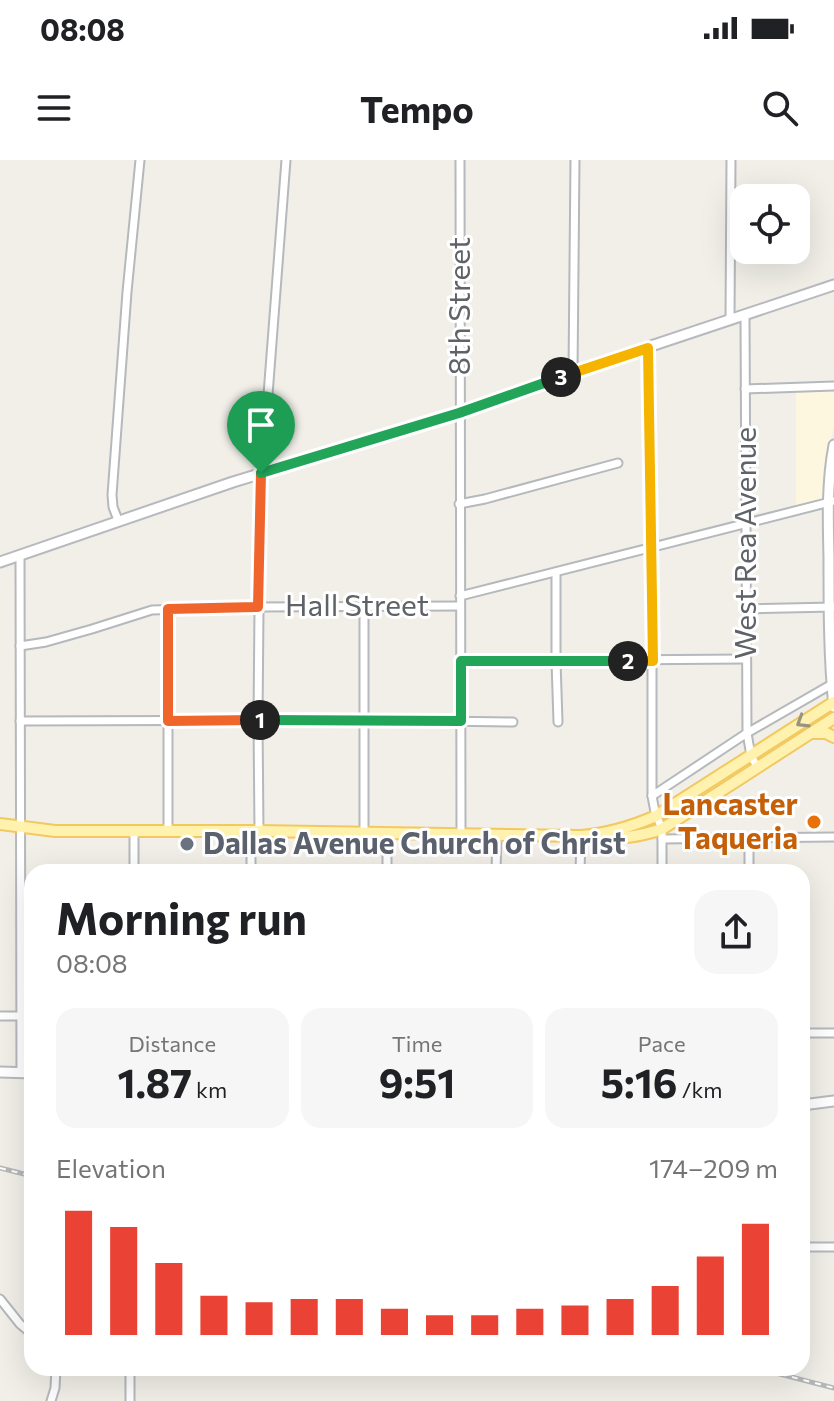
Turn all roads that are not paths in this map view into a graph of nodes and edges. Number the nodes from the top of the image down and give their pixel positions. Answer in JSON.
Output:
{"nodes":[{"id":1,"x":140,"y":160,"type":"edge"},
{"id":2,"x":286,"y":160,"type":"edge"},
{"id":3,"x":460,"y":160,"type":"edge"},
{"id":4,"x":575,"y":160,"type":"edge"},
{"id":5,"x":731,"y":160,"type":"edge"},
{"id":6,"x":834,"y":285,"type":"edge"},
{"id":7,"x":745,"y":316,"type":"junction"},
{"id":8,"x":730,"y":320,"type":"junction"},
{"id":9,"x":648,"y":348,"type":"junction"},
{"id":10,"x":573,"y":372,"type":"junction"},
{"id":11,"x":834,"y":386,"type":"edge"},
{"id":12,"x":745,"y":389,"type":"junction"},
{"id":13,"x":459,"y":413,"type":"junction"},
{"id":14,"x":834,"y":445,"type":"edge"},
{"id":15,"x":618,"y":463,"type":"dead end"},
{"id":16,"x":261,"y":473,"type":"junction"},
{"id":17,"x":831,"y":502,"type":"edge"},
{"id":18,"x":459,"y":504,"type":"junction"},
{"id":19,"x":118,"y":520,"type":"junction"},
{"id":20,"x":745,"y":525,"type":"junction"},
{"id":21,"x":652,"y":548,"type":"junction"},
{"id":22,"x":20,"y":555,"type":"junction"},
{"id":23,"x":0,"y":562,"type":"edge"},
{"id":24,"x":556,"y":572,"type":"junction"},
{"id":25,"x":460,"y":596,"type":"junction"},
{"id":26,"x":460,"y":606,"type":"junction"},
{"id":27,"x":258,"y":607,"type":"junction"},
{"id":28,"x":364,"y":607,"type":"junction"},
{"id":29,"x":831,"y":607,"type":"edge"},
{"id":30,"x":168,"y":609,"type":"junction"},
{"id":31,"x":745,"y":609,"type":"junction"},
{"id":32,"x":20,"y":646,"type":"junction"},
{"id":33,"x":745,"y":659,"type":"junction"},
{"id":34,"x":461,"y":661,"type":"junction"},
{"id":35,"x":556,"y":661,"type":"junction"},
{"id":36,"x":653,"y":661,"type":"junction"},
{"id":37,"x":832,"y":684,"type":"edge"},
{"id":38,"x":834,"y":704,"type":"edge"},
{"id":39,"x":834,"y":718,"type":"edge"},
{"id":40,"x":258,"y":720,"type":"junction"},
{"id":41,"x":364,"y":720,"type":"junction"},
{"id":42,"x":20,"y":721,"type":"junction"},
{"id":43,"x":168,"y":721,"type":"junction"},
{"id":44,"x":461,"y":721,"type":"junction"},
{"id":45,"x":513,"y":722,"type":"dead end"},
{"id":46,"x":558,"y":722,"type":"dead end"},
{"id":47,"x":747,"y":733,"type":"junction"},
{"id":48,"x":811,"y":733,"type":"junction"},
{"id":49,"x":834,"y":737,"type":"edge"},
{"id":50,"x":751,"y":756,"type":"junction"},
{"id":51,"x":758,"y":768,"type":"junction"},
{"id":52,"x":652,"y":796,"type":"junction"},
{"id":53,"x":656,"y":816,"type":"junction"},
{"id":54,"x":0,"y":824,"type":"edge"},
{"id":55,"x":20,"y":827,"type":"junction"},
{"id":56,"x":134,"y":831,"type":"junction"},
{"id":57,"x":168,"y":831,"type":"junction"},
{"id":58,"x":255,"y":831,"type":"junction"},
{"id":59,"x":364,"y":833,"type":"junction"},
{"id":60,"x":387,"y":833,"type":"junction"},
{"id":61,"x":461,"y":834,"type":"junction"},
{"id":62,"x":597,"y":834,"type":"junction"},
{"id":63,"x":662,"y":834,"type":"junction"},
{"id":64,"x":497,"y":835,"type":"junction"},
{"id":65,"x":581,"y":836,"type":"junction"},
{"id":66,"x":834,"y":837,"type":"edge"},
{"id":67,"x":749,"y":838,"type":"junction"},
{"id":68,"x":134,"y":864,"type":"edge"},
{"id":69,"x":252,"y":864,"type":"edge"},
{"id":70,"x":387,"y":864,"type":"edge"},
{"id":71,"x":496,"y":864,"type":"edge"},
{"id":72,"x":580,"y":864,"type":"edge"},
{"id":73,"x":662,"y":864,"type":"edge"},
{"id":74,"x":749,"y":864,"type":"edge"},
{"id":75,"x":21,"y":968,"type":"joint"},
{"id":76,"x":0,"y":1016,"type":"edge"},
{"id":77,"x":21,"y":1016,"type":"junction"},
{"id":78,"x":810,"y":1033,"type":"edge"},
{"id":79,"x":834,"y":1033,"type":"edge"},
{"id":80,"x":24,"y":1044,"type":"edge"},
{"id":81,"x":0,"y":1072,"type":"edge"},
{"id":82,"x":24,"y":1073,"type":"edge"},
{"id":83,"x":834,"y":1101,"type":"edge"},
{"id":84,"x":810,"y":1104,"type":"edge"},
{"id":85,"x":810,"y":1247,"type":"edge"},
{"id":86,"x":834,"y":1247,"type":"edge"},
{"id":87,"x":0,"y":1299,"type":"edge"},
{"id":88,"x":24,"y":1327,"type":"edge"},
{"id":89,"x":56,"y":1376,"type":"edge"},
{"id":90,"x":130,"y":1376,"type":"edge"},
{"id":91,"x":51,"y":1401,"type":"edge"},
{"id":92,"x":130,"y":1401,"type":"edge"}],
"edges":[{"from":1,"to":19,"type":"street"},
{"from":2,"to":16,"type":"street"},
{"from":3,"to":13,"type":"street","name":"8th Street"},
{"from":4,"to":10,"type":"street"},
{"from":5,"to":8,"type":"street"},
{"from":6,"to":7,"type":"street"},
{"from":7,"to":8,"type":"street"},
{"from":7,"to":12,"type":"street","name":"West Rea Avenue"},
{"from":8,"to":9,"type":"street"},
{"from":9,"to":10,"type":"street"},
{"from":9,"to":21,"type":"street"},
{"from":10,"to":13,"type":"street"},
{"from":11,"to":12,"type":"street"},
{"from":12,"to":20,"type":"street","name":"West Rea Avenue"},
{"from":13,"to":16,"type":"street"},
{"from":13,"to":18,"type":"street","name":"8th Street"},
{"from":14,"to":17,"type":"street"},
{"from":15,"to":18,"type":"street"},
{"from":16,"to":19,"type":"street"},
{"from":16,"to":27,"type":"street"},
{"from":17,"to":20,"type":"street","name":"Hall Street"},
{"from":17,"to":29,"type":"street"},
{"from":18,"to":25,"type":"street","name":"8th Street"},
{"from":19,"to":22,"type":"street"},
{"from":20,"to":21,"type":"street","name":"Hall Street"},
{"from":20,"to":31,"type":"street","name":"West Rea Avenue"},
{"from":21,"to":24,"type":"street","name":"Hall Street"},
{"from":21,"to":36,"type":"street"},
{"from":22,"to":23,"type":"street"},
{"from":22,"to":32,"type":"street"},
{"from":24,"to":25,"type":"street","name":"Hall Street"},
{"from":24,"to":35,"type":"street"},
{"from":25,"to":26,"type":"street","name":"8th Street"},
{"from":26,"to":28,"type":"street","name":"Hall Street"},
{"from":26,"to":34,"type":"street"},
{"from":27,"to":28,"type":"street","name":"Hall Street"},
{"from":27,"to":30,"type":"street","name":"Hall Street"},
{"from":27,"to":40,"type":"street"},
{"from":28,"to":41,"type":"street"},
{"from":29,"to":31,"type":"street"},
{"from":29,"to":37,"type":"street"},
{"from":30,"to":32,"type":"street","name":"Hall Street"},
{"from":30,"to":43,"type":"street"},
{"from":31,"to":33,"type":"street","name":"West Rea Avenue"},
{"from":32,"to":42,"type":"street"},
{"from":33,"to":36,"type":"street"},
{"from":33,"to":47,"type":"street","name":"West Rea Avenue"},
{"from":34,"to":35,"type":"street"},
{"from":34,"to":44,"type":"street"},
{"from":35,"to":36,"type":"street"},
{"from":35,"to":46,"type":"street"},
{"from":36,"to":52,"type":"street"},
{"from":37,"to":38,"type":"street"},
{"from":37,"to":47,"type":"street"},
{"from":38,"to":50,"type":"main road","one_way":true},
{"from":39,"to":48,"type":"main road"},
{"from":40,"to":41,"type":"street"},
{"from":40,"to":43,"type":"street"},
{"from":40,"to":58,"type":"street"},
{"from":41,"to":44,"type":"street"},
{"from":41,"to":59,"type":"street"},
{"from":42,"to":43,"type":"street"},
{"from":42,"to":55,"type":"street"},
{"from":43,"to":57,"type":"street"},
{"from":44,"to":45,"type":"street"},
{"from":44,"to":61,"type":"street"},
{"from":47,"to":50,"type":"street","name":"West Rea Avenue"},
{"from":47,"to":52,"type":"street"},
{"from":48,"to":49,"type":"main road"},
{"from":48,"to":51,"type":"main road"},
{"from":50,"to":51,"type":"street","name":"West Rea Avenue"},
{"from":50,"to":53,"type":"main road"},
{"from":51,"to":63,"type":"main road"},
{"from":52,"to":53,"type":"street"},
{"from":53,"to":62,"type":"main road"},
{"from":53,"to":63,"type":"street"},
{"from":54,"to":55,"type":"main road"},
{"from":55,"to":56,"type":"main road"},
{"from":55,"to":75,"type":"street"},
{"from":56,"to":57,"type":"main road"},
{"from":56,"to":68,"type":"street"},
{"from":57,"to":58,"type":"main road"},
{"from":58,"to":59,"type":"main road"},
{"from":58,"to":69,"type":"street"},
{"from":59,"to":60,"type":"main road"},
{"from":60,"to":61,"type":"main road"},
{"from":60,"to":70,"type":"street"},
{"from":61,"to":64,"type":"main road"},
{"from":62,"to":63,"type":"main road"},
{"from":62,"to":65,"type":"main road"},
{"from":63,"to":67,"type":"street"},
{"from":63,"to":73,"type":"street"},
{"from":64,"to":65,"type":"main road"},
{"from":64,"to":71,"type":"street"},
{"from":65,"to":72,"type":"street"},
{"from":66,"to":67,"type":"street"},
{"from":67,"to":74,"type":"street"},
{"from":75,"to":77,"type":"street"},
{"from":76,"to":77,"type":"street"},
{"from":77,"to":80,"type":"street"},
{"from":78,"to":79,"type":"street"},
{"from":81,"to":82,"type":"street"},
{"from":83,"to":84,"type":"street"},
{"from":85,"to":86,"type":"street"},
{"from":87,"to":88,"type":"street"},
{"from":89,"to":91,"type":"street"},
{"from":90,"to":92,"type":"street"}]}
